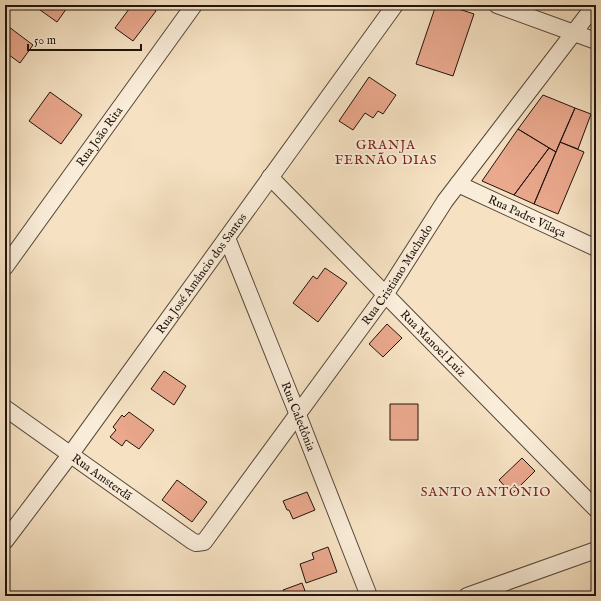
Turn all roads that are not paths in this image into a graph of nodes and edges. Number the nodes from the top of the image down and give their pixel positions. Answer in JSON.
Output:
{"nodes":[{"id":1,"x":194,"y":5,"type":"edge"},
{"id":2,"x":395,"y":5,"type":"edge"},
{"id":3,"x":497,"y":5,"type":"edge"},
{"id":4,"x":595,"y":5,"type":"edge"},
{"id":5,"x":574,"y":32,"type":"junction"},
{"id":6,"x":596,"y":41,"type":"edge"},
{"id":7,"x":270,"y":177,"type":"junction"},
{"id":8,"x":458,"y":184,"type":"junction"},
{"id":9,"x":227,"y":238,"type":"junction"},
{"id":10,"x":596,"y":248,"type":"edge"},
{"id":11,"x":5,"y":267,"type":"edge"},
{"id":12,"x":385,"y":295,"type":"junction"},
{"id":13,"x":5,"y":408,"type":"edge"},
{"id":14,"x":298,"y":415,"type":"junction"},
{"id":15,"x":70,"y":455,"type":"junction"},
{"id":16,"x":596,"y":509,"type":"edge"},
{"id":17,"x":5,"y":541,"type":"edge"},
{"id":18,"x":200,"y":543,"type":"joint"},
{"id":19,"x":596,"y":550,"type":"edge"},
{"id":20,"x":368,"y":596,"type":"edge"},
{"id":21,"x":467,"y":596,"type":"edge"}],
"edges":[{"from":1,"to":11,"type":"street","name":"Rua João Rita"},
{"from":2,"to":7,"type":"street","name":"Rua José Amâncio dos Santos"},
{"from":3,"to":5,"type":"street"},
{"from":4,"to":5,"type":"street","name":"Rua Cristiano Machado"},
{"from":5,"to":6,"type":"street"},
{"from":5,"to":8,"type":"street","name":"Rua Cristiano Machado"},
{"from":7,"to":9,"type":"street","name":"Rua José Amâncio dos Santos"},
{"from":7,"to":12,"type":"street","name":"Rua Manoel Luiz"},
{"from":8,"to":10,"type":"street","name":"Rua Padre Vilaça"},
{"from":8,"to":12,"type":"street","name":"Rua Cristiano Machado"},
{"from":9,"to":14,"type":"street","name":"Rua Caledônia"},
{"from":9,"to":15,"type":"street","name":"Rua José Amâncio dos Santos"},
{"from":12,"to":14,"type":"street","name":"Rua Cristiano Machado"},
{"from":12,"to":16,"type":"street","name":"Rua Manoel Luiz"},
{"from":13,"to":15,"type":"street","name":"Rua Amsterdã"},
{"from":14,"to":18,"type":"street","name":"Rua Cristiano Machado"},
{"from":14,"to":20,"type":"street","name":"Rua Caledônia"},
{"from":15,"to":17,"type":"street","name":"Rua José Amâncio dos Santos"},
{"from":15,"to":18,"type":"street","name":"Rua Amsterdã"},
{"from":19,"to":21,"type":"street"}]}
